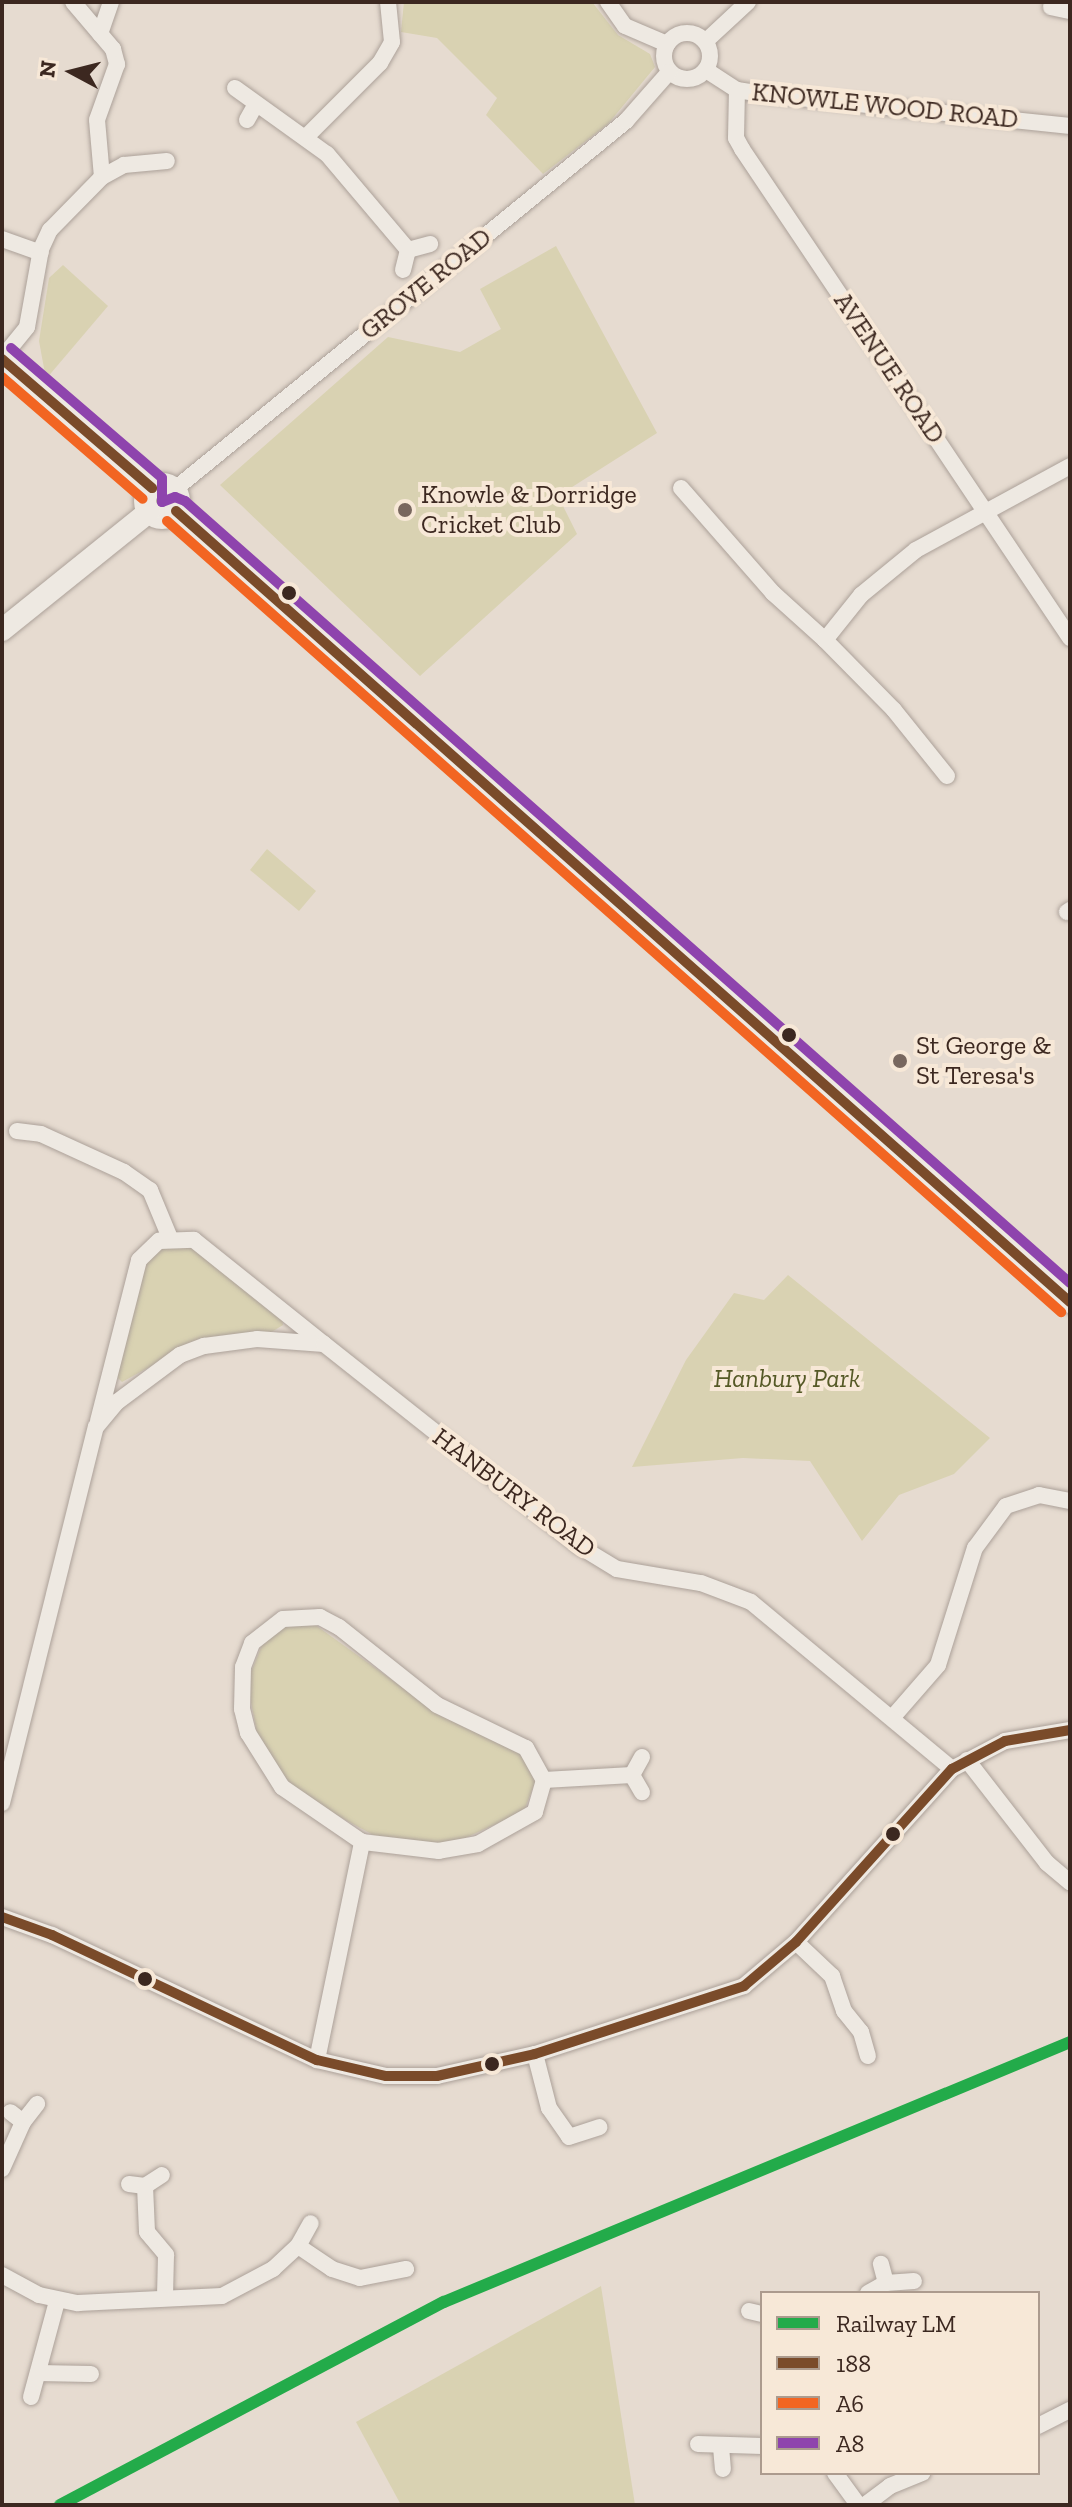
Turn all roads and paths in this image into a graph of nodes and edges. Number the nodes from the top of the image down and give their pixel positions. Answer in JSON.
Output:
{"nodes":[{"id":1,"x":73,"y":2,"type":"edge"},
{"id":2,"x":111,"y":2,"type":"edge"},
{"id":3,"x":388,"y":2,"type":"edge"},
{"id":4,"x":608,"y":2,"type":"edge"},
{"id":5,"x":748,"y":2,"type":"edge"},
{"id":6,"x":1051,"y":7,"type":"dead end"},
{"id":7,"x":1070,"y":11,"type":"edge"},
{"id":8,"x":100,"y":34,"type":"junction"},
{"id":9,"x":707,"y":40,"type":"junction"},
{"id":10,"x":667,"y":44,"type":"junction"},
{"id":11,"x":706,"y":70,"type":"junction"},
{"id":12,"x":669,"y":72,"type":"junction"},
{"id":13,"x":235,"y":88,"type":"dead end"},
{"id":14,"x":737,"y":90,"type":"junction"},
{"id":15,"x":256,"y":104,"type":"junction"},
{"id":16,"x":247,"y":120,"type":"dead end"},
{"id":17,"x":1070,"y":126,"type":"edge"},
{"id":18,"x":306,"y":137,"type":"junction"},
{"id":19,"x":167,"y":161,"type":"dead end"},
{"id":20,"x":102,"y":177,"type":"junction"},
{"id":21,"x":2,"y":239,"type":"edge"},
{"id":22,"x":430,"y":244,"type":"dead end"},
{"id":23,"x":408,"y":250,"type":"junction"},
{"id":24,"x":41,"y":253,"type":"junction"},
{"id":25,"x":403,"y":270,"type":"dead end"},
{"id":26,"x":2,"y":358,"type":"edge"},
{"id":27,"x":1070,"y":466,"type":"edge"},
{"id":28,"x":152,"y":488,"type":"junction"},
{"id":29,"x":681,"y":488,"type":"dead end"},
{"id":30,"x":175,"y":500,"type":"junction"},
{"id":31,"x":985,"y":511,"type":"junction"},
{"id":32,"x":149,"y":512,"type":"junction"},
{"id":33,"x":2,"y":630,"type":"edge"},
{"id":34,"x":1070,"y":638,"type":"edge"},
{"id":35,"x":825,"y":640,"type":"junction"},
{"id":36,"x":947,"y":776,"type":"dead end"},
{"id":37,"x":17,"y":1131,"type":"dead end"},
{"id":38,"x":170,"y":1238,"type":"junction"},
{"id":39,"x":1070,"y":1302,"type":"edge"},
{"id":40,"x":324,"y":1344,"type":"junction"},
{"id":41,"x":96,"y":1427,"type":"junction"},
{"id":42,"x":1070,"y":1501,"type":"edge"},
{"id":43,"x":892,"y":1718,"type":"junction"},
{"id":44,"x":1070,"y":1730,"type":"edge"},
{"id":45,"x":642,"y":1757,"type":"dead end"},
{"id":46,"x":967,"y":1760,"type":"junction"},
{"id":47,"x":952,"y":1769,"type":"junction"},
{"id":48,"x":632,"y":1775,"type":"junction"},
{"id":49,"x":544,"y":1780,"type":"junction"},
{"id":50,"x":642,"y":1792,"type":"dead end"},
{"id":51,"x":2,"y":1803,"type":"edge"},
{"id":52,"x":362,"y":1842,"type":"junction"},
{"id":53,"x":1070,"y":1882,"type":"edge"},
{"id":54,"x":2,"y":1917,"type":"edge"},
{"id":55,"x":796,"y":1942,"type":"junction"},
{"id":56,"x":535,"y":2054,"type":"junction"},
{"id":57,"x":868,"y":2056,"type":"dead end"},
{"id":58,"x":317,"y":2060,"type":"junction"},
{"id":59,"x":37,"y":2104,"type":"dead end"},
{"id":60,"x":599,"y":2127,"type":"dead end"},
{"id":61,"x":2,"y":2169,"type":"edge"},
{"id":62,"x":162,"y":2175,"type":"dead end"},
{"id":63,"x":311,"y":2223,"type":"dead end"},
{"id":64,"x":298,"y":2246,"type":"junction"},
{"id":65,"x":881,"y":2264,"type":"dead end"},
{"id":66,"x":406,"y":2269,"type":"dead end"},
{"id":67,"x":2,"y":2275,"type":"edge"},
{"id":68,"x":914,"y":2281,"type":"dead end"},
{"id":69,"x":886,"y":2283,"type":"junction"},
{"id":70,"x":872,"y":2291,"type":"edge"},
{"id":71,"x":165,"y":2297,"type":"junction"},
{"id":72,"x":57,"y":2301,"type":"junction"},
{"id":73,"x":38,"y":2373,"type":"junction"},
{"id":74,"x":91,"y":2374,"type":"dead end"},
{"id":75,"x":31,"y":2397,"type":"dead end"},
{"id":76,"x":1070,"y":2410,"type":"edge"},
{"id":77,"x":1040,"y":2425,"type":"edge"},
{"id":78,"x":698,"y":2444,"type":"dead end"},
{"id":79,"x":760,"y":2446,"type":"edge"},
{"id":80,"x":721,"y":2447,"type":"junction"},
{"id":81,"x":723,"y":2469,"type":"dead end"},
{"id":82,"x":836,"y":2475,"type":"edge"},
{"id":83,"x":918,"y":2475,"type":"edge"},
{"id":84,"x":858,"y":2505,"type":"edge"},
{"id":85,"x":865,"y":2505,"type":"edge"}],
"edges":[{"from":1,"to":8,"type":"street"},
{"from":2,"to":8,"type":"street"},
{"from":3,"to":18,"type":"street"},
{"from":4,"to":10,"type":"street"},
{"from":5,"to":9,"type":"street"},
{"from":6,"to":7,"type":"street"},
{"from":8,"to":20,"type":"street"},
{"from":9,"to":10,"type":"street"},
{"from":9,"to":11,"type":"street"},
{"from":10,"to":12,"type":"street"},
{"from":11,"to":12,"type":"street"},
{"from":11,"to":14,"type":"street","name":"KNOWLE WOOD ROAD"},
{"from":12,"to":30,"type":"street","name":"GROVE ROAD"},
{"from":13,"to":15,"type":"street"},
{"from":14,"to":17,"type":"street","name":"KNOWLE WOOD ROAD"},
{"from":14,"to":31,"type":"street","name":"AVENUE ROAD"},
{"from":15,"to":16,"type":"street"},
{"from":15,"to":18,"type":"street"},
{"from":18,"to":23,"type":"street"},
{"from":19,"to":20,"type":"street"},
{"from":20,"to":24,"type":"street"},
{"from":21,"to":24,"type":"street"},
{"from":22,"to":23,"type":"street"},
{"from":23,"to":25,"type":"street"},
{"from":24,"to":26,"type":"street"},
{"from":26,"to":28,"type":"main road"},
{"from":27,"to":31,"type":"street"},
{"from":28,"to":30,"type":"main road"},
{"from":28,"to":32,"type":"main road"},
{"from":29,"to":35,"type":"street"},
{"from":30,"to":32,"type":"main road"},
{"from":30,"to":39,"type":"main road"},
{"from":31,"to":34,"type":"street","name":"AVENUE ROAD"},
{"from":31,"to":35,"type":"street"},
{"from":32,"to":33,"type":"main road"},
{"from":35,"to":36,"type":"street"},
{"from":37,"to":38,"type":"street"},
{"from":38,"to":40,"type":"street","name":"HANBURY ROAD"},
{"from":38,"to":41,"type":"street"},
{"from":40,"to":41,"type":"street"},
{"from":40,"to":43,"type":"street","name":"HANBURY ROAD"},
{"from":41,"to":51,"type":"street"},
{"from":42,"to":43,"type":"street"},
{"from":43,"to":47,"type":"street","name":"HANBURY ROAD"},
{"from":44,"to":46,"type":"street"},
{"from":45,"to":48,"type":"street"},
{"from":46,"to":47,"type":"street"},
{"from":46,"to":53,"type":"street"},
{"from":47,"to":55,"type":"street"},
{"from":48,"to":49,"type":"street"},
{"from":48,"to":50,"type":"street"},
{"from":49,"to":52,"type":"street"},
{"from":49,"to":52,"type":"street"},
{"from":52,"to":58,"type":"street"},
{"from":54,"to":58,"type":"street"},
{"from":55,"to":56,"type":"street"},
{"from":55,"to":57,"type":"street"},
{"from":56,"to":58,"type":"street"},
{"from":56,"to":60,"type":"street"},
{"from":59,"to":61,"type":"street"},
{"from":62,"to":71,"type":"street"},
{"from":63,"to":64,"type":"street"},
{"from":64,"to":66,"type":"street"},
{"from":64,"to":71,"type":"street"},
{"from":65,"to":69,"type":"street"},
{"from":67,"to":72,"type":"street"},
{"from":68,"to":69,"type":"street"},
{"from":69,"to":70,"type":"street"},
{"from":71,"to":72,"type":"street"},
{"from":72,"to":73,"type":"street"},
{"from":73,"to":74,"type":"street"},
{"from":73,"to":75,"type":"street"},
{"from":76,"to":77,"type":"street"},
{"from":78,"to":80,"type":"street"},
{"from":79,"to":80,"type":"street"},
{"from":80,"to":81,"type":"street"},
{"from":82,"to":84,"type":"street"},
{"from":83,"to":85,"type":"street"}]}
